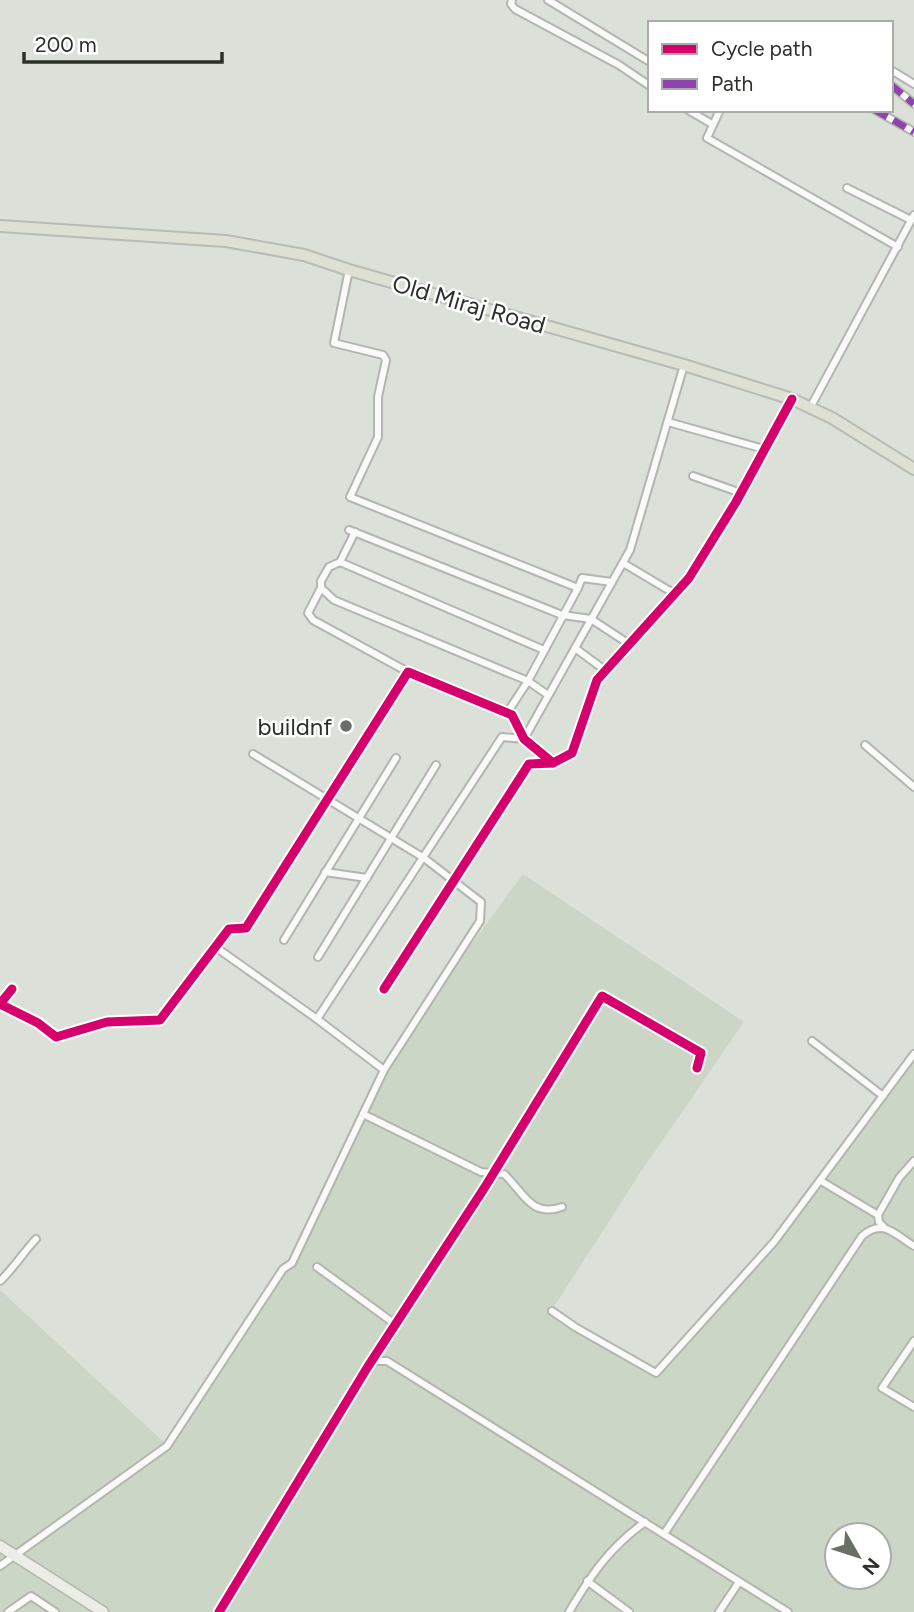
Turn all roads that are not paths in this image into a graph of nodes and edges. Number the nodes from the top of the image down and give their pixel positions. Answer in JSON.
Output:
{"nodes":[{"id":1,"x":512,"y":0,"type":"edge"},
{"id":2,"x":548,"y":0,"type":"edge"},
{"id":3,"x":648,"y":60,"type":"edge"},
{"id":4,"x":893,"y":71,"type":"edge"},
{"id":5,"x":914,"y":84,"type":"edge"},
{"id":6,"x":648,"y":85,"type":"edge"},
{"id":7,"x":893,"y":87,"type":"edge"},
{"id":8,"x":914,"y":104,"type":"edge"},
{"id":9,"x":691,"y":112,"type":"edge"},
{"id":10,"x":719,"y":112,"type":"edge"},
{"id":11,"x":879,"y":112,"type":"edge"},
{"id":12,"x":712,"y":124,"type":"junction"},
{"id":13,"x":914,"y":132,"type":"edge"},
{"id":14,"x":847,"y":188,"type":"dead end"},
{"id":15,"x":913,"y":218,"type":"edge"},
{"id":16,"x":0,"y":226,"type":"edge"},
{"id":17,"x":898,"y":247,"type":"junction"},
{"id":18,"x":349,"y":270,"type":"junction"},
{"id":19,"x":684,"y":365,"type":"junction"},
{"id":20,"x":792,"y":399,"type":"junction"},
{"id":21,"x":810,"y":408,"type":"junction"},
{"id":22,"x":668,"y":422,"type":"junction"},
{"id":23,"x":764,"y":449,"type":"junction"},
{"id":24,"x":914,"y":469,"type":"edge"},
{"id":25,"x":693,"y":476,"type":"dead end"},
{"id":26,"x":741,"y":493,"type":"junction"},
{"id":27,"x":340,"y":562,"type":"junction"},
{"id":28,"x":622,"y":563,"type":"junction"},
{"id":29,"x":612,"y":582,"type":"junction"},
{"id":30,"x":321,"y":588,"type":"junction"},
{"id":31,"x":578,"y":588,"type":"junction"},
{"id":32,"x":675,"y":594,"type":"junction"},
{"id":33,"x":562,"y":615,"type":"junction"},
{"id":34,"x":591,"y":619,"type":"junction"},
{"id":35,"x":629,"y":644,"type":"junction"},
{"id":36,"x":575,"y":648,"type":"junction"},
{"id":37,"x":544,"y":650,"type":"junction"},
{"id":38,"x":606,"y":671,"type":"junction"},
{"id":39,"x":408,"y":673,"type":"junction"},
{"id":40,"x":528,"y":681,"type":"junction"},
{"id":41,"x":548,"y":695,"type":"junction"},
{"id":42,"x":507,"y":713,"type":"junction"},
{"id":43,"x":524,"y":739,"type":"junction"},
{"id":44,"x":865,"y":745,"type":"dead end"},
{"id":45,"x":253,"y":754,"type":"dead end"},
{"id":46,"x":396,"y":758,"type":"dead end"},
{"id":47,"x":553,"y":763,"type":"junction"},
{"id":48,"x":436,"y":765,"type":"dead end"},
{"id":49,"x":914,"y":787,"type":"edge"},
{"id":50,"x":327,"y":799,"type":"junction"},
{"id":51,"x":359,"y":818,"type":"junction"},
{"id":52,"x":391,"y":838,"type":"junction"},
{"id":53,"x":424,"y":858,"type":"junction"},
{"id":54,"x":325,"y":872,"type":"junction"},
{"id":55,"x":367,"y":878,"type":"junction"},
{"id":56,"x":454,"y":881,"type":"junction"},
{"id":57,"x":284,"y":940,"type":"dead end"},
{"id":58,"x":214,"y":946,"type":"junction"},
{"id":59,"x":318,"y":957,"type":"dead end"},
{"id":60,"x":12,"y":989,"type":"dead end"},
{"id":61,"x":384,"y":989,"type":"dead end"},
{"id":62,"x":317,"y":1018,"type":"junction"},
{"id":63,"x":812,"y":1041,"type":"dead end"},
{"id":64,"x":914,"y":1054,"type":"edge"},
{"id":65,"x":696,"y":1068,"type":"dead end"},
{"id":66,"x":384,"y":1069,"type":"junction"},
{"id":67,"x":883,"y":1096,"type":"junction"},
{"id":68,"x":363,"y":1114,"type":"junction"},
{"id":69,"x":914,"y":1161,"type":"edge"},
{"id":70,"x":493,"y":1171,"type":"junction"},
{"id":71,"x":821,"y":1181,"type":"junction"},
{"id":72,"x":562,"y":1207,"type":"dead end"},
{"id":73,"x":878,"y":1215,"type":"junction"},
{"id":74,"x":884,"y":1227,"type":"junction"},
{"id":75,"x":36,"y":1239,"type":"dead end"},
{"id":76,"x":914,"y":1246,"type":"edge"},
{"id":77,"x":317,"y":1267,"type":"dead end"},
{"id":78,"x":0,"y":1280,"type":"edge"},
{"id":79,"x":552,"y":1311,"type":"dead end"},
{"id":80,"x":395,"y":1324,"type":"junction"},
{"id":81,"x":914,"y":1341,"type":"edge"},
{"id":82,"x":372,"y":1361,"type":"junction"},
{"id":83,"x":914,"y":1407,"type":"edge"},
{"id":84,"x":645,"y":1522,"type":"junction"},
{"id":85,"x":664,"y":1534,"type":"junction"},
{"id":86,"x":0,"y":1546,"type":"edge"},
{"id":87,"x":14,"y":1555,"type":"junction"},
{"id":88,"x":0,"y":1566,"type":"edge"},
{"id":89,"x":587,"y":1581,"type":"junction"},
{"id":90,"x":739,"y":1582,"type":"junction"},
{"id":91,"x":8,"y":1612,"type":"edge"},
{"id":92,"x":55,"y":1612,"type":"edge"},
{"id":93,"x":103,"y":1612,"type":"edge"},
{"id":94,"x":219,"y":1612,"type":"edge"},
{"id":95,"x":569,"y":1612,"type":"edge"},
{"id":96,"x":629,"y":1612,"type":"edge"},
{"id":97,"x":719,"y":1612,"type":"edge"},
{"id":98,"x":788,"y":1612,"type":"edge"}],
"edges":[{"from":1,"to":6,"type":"street"},
{"from":2,"to":3,"type":"street"},
{"from":4,"to":5,"type":"street"},
{"from":7,"to":8,"type":"street"},
{"from":9,"to":12,"type":"street"},
{"from":10,"to":12,"type":"street"},
{"from":11,"to":13,"type":"street"},
{"from":12,"to":17,"type":"street"},
{"from":14,"to":15,"type":"street"},
{"from":15,"to":17,"type":"street"},
{"from":16,"to":18,"type":"main road","name":"Old Miraj Road"},
{"from":17,"to":21,"type":"street"},
{"from":18,"to":19,"type":"main road","name":"Old Miraj Road"},
{"from":18,"to":31,"type":"street"},
{"from":19,"to":20,"type":"main road","name":"Old Miraj Road"},
{"from":19,"to":22,"type":"street"},
{"from":20,"to":21,"type":"main road","name":"Old Miraj Road"},
{"from":20,"to":23,"type":"street"},
{"from":21,"to":24,"type":"main road","name":"Old Miraj Road"},
{"from":22,"to":23,"type":"street"},
{"from":22,"to":28,"type":"street"},
{"from":23,"to":26,"type":"street"},
{"from":25,"to":26,"type":"street"},
{"from":26,"to":32,"type":"street"},
{"from":27,"to":30,"type":"street"},
{"from":27,"to":33,"type":"street"},
{"from":27,"to":37,"type":"street"},
{"from":28,"to":29,"type":"street"},
{"from":28,"to":32,"type":"street"},
{"from":29,"to":31,"type":"street"},
{"from":29,"to":34,"type":"street"},
{"from":30,"to":39,"type":"street"},
{"from":30,"to":40,"type":"street"},
{"from":31,"to":33,"type":"street"},
{"from":32,"to":35,"type":"street"},
{"from":33,"to":34,"type":"street"},
{"from":33,"to":37,"type":"street"},
{"from":34,"to":35,"type":"street"},
{"from":34,"to":36,"type":"street"},
{"from":35,"to":38,"type":"street"},
{"from":36,"to":38,"type":"street"},
{"from":36,"to":41,"type":"street"},
{"from":37,"to":40,"type":"street"},
{"from":38,"to":47,"type":"street"},
{"from":39,"to":42,"type":"street"},
{"from":39,"to":50,"type":"street"},
{"from":40,"to":41,"type":"street"},
{"from":40,"to":42,"type":"street"},
{"from":41,"to":43,"type":"street"},
{"from":42,"to":43,"type":"street"},
{"from":43,"to":47,"type":"street"},
{"from":43,"to":53,"type":"street"},
{"from":44,"to":49,"type":"street"},
{"from":45,"to":50,"type":"street"},
{"from":46,"to":51,"type":"street"},
{"from":47,"to":56,"type":"street"},
{"from":48,"to":52,"type":"street"},
{"from":50,"to":51,"type":"street"},
{"from":50,"to":58,"type":"street"},
{"from":51,"to":52,"type":"street"},
{"from":51,"to":54,"type":"street"},
{"from":52,"to":53,"type":"street"},
{"from":52,"to":55,"type":"street"},
{"from":53,"to":56,"type":"street"},
{"from":53,"to":62,"type":"street"},
{"from":54,"to":55,"type":"street"},
{"from":54,"to":57,"type":"street"},
{"from":55,"to":59,"type":"street"},
{"from":56,"to":61,"type":"street"},
{"from":56,"to":66,"type":"street"},
{"from":58,"to":60,"type":"street"},
{"from":58,"to":62,"type":"street"},
{"from":62,"to":66,"type":"street"},
{"from":63,"to":67,"type":"street"},
{"from":64,"to":67,"type":"street"},
{"from":65,"to":70,"type":"street"},
{"from":66,"to":68,"type":"street"},
{"from":67,"to":71,"type":"street"},
{"from":68,"to":70,"type":"street"},
{"from":68,"to":87,"type":"street"},
{"from":69,"to":73,"type":"street"},
{"from":70,"to":72,"type":"street"},
{"from":70,"to":80,"type":"street"},
{"from":71,"to":73,"type":"street"},
{"from":71,"to":79,"type":"street"},
{"from":73,"to":74,"type":"street"},
{"from":74,"to":76,"type":"street"},
{"from":74,"to":85,"type":"street"},
{"from":75,"to":78,"type":"street"},
{"from":77,"to":80,"type":"street"},
{"from":80,"to":82,"type":"street"},
{"from":81,"to":83,"type":"street"},
{"from":82,"to":84,"type":"street"},
{"from":82,"to":94,"type":"street"},
{"from":84,"to":85,"type":"street"},
{"from":84,"to":89,"type":"street"},
{"from":85,"to":90,"type":"street"},
{"from":86,"to":87,"type":"main road"},
{"from":87,"to":88,"type":"street"},
{"from":87,"to":93,"type":"main road"},
{"from":89,"to":95,"type":"street"},
{"from":89,"to":96,"type":"street"},
{"from":90,"to":97,"type":"street"},
{"from":90,"to":98,"type":"street"},
{"from":91,"to":92,"type":"street"}]}
